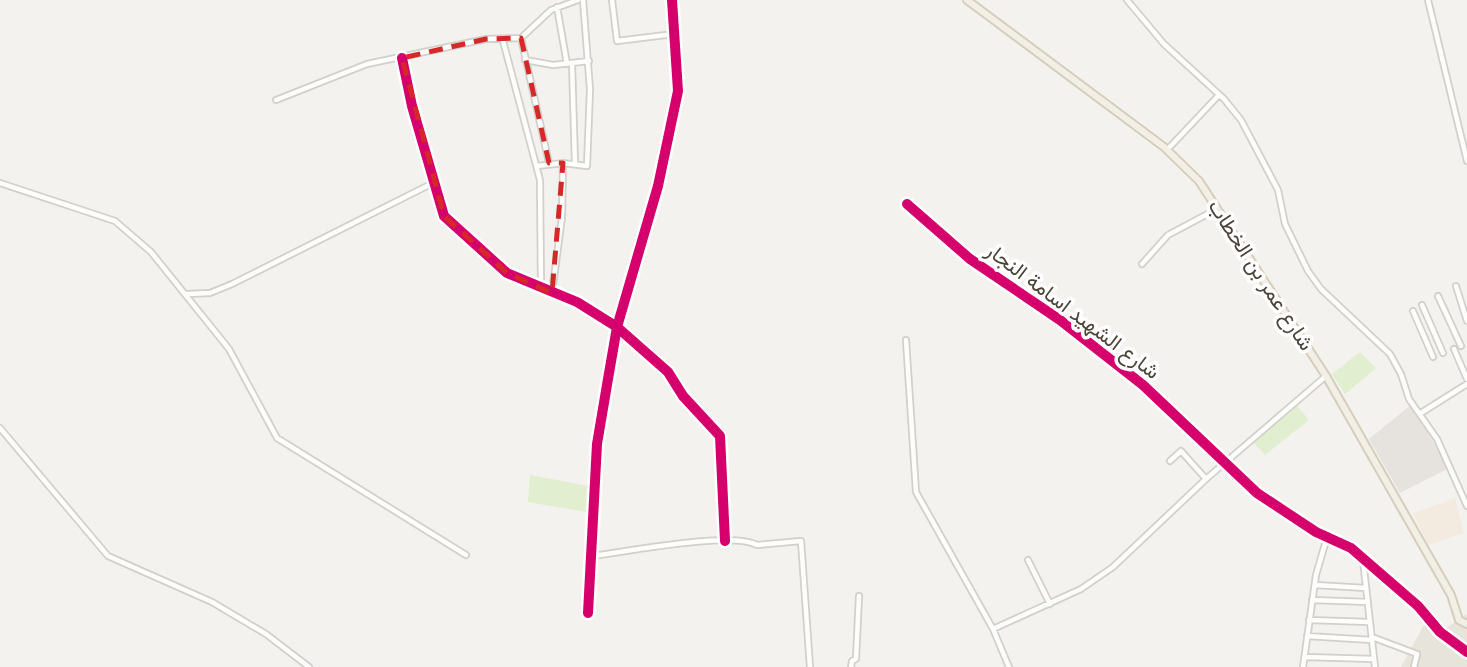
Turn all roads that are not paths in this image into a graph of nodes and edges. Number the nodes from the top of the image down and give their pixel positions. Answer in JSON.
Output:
{"nodes":[{"id":1,"x":580,"y":0,"type":"edge"},
{"id":2,"x":612,"y":0,"type":"edge"},
{"id":3,"x":672,"y":0,"type":"edge"},
{"id":4,"x":967,"y":0,"type":"edge"},
{"id":5,"x":1127,"y":0,"type":"edge"},
{"id":6,"x":1428,"y":0,"type":"edge"},
{"id":7,"x":557,"y":7,"type":"junction"},
{"id":8,"x":674,"y":33,"type":"junction"},
{"id":9,"x":521,"y":38,"type":"junction"},
{"id":10,"x":503,"y":41,"type":"junction"},
{"id":11,"x":402,"y":58,"type":"junction"},
{"id":12,"x":525,"y":60,"type":"junction"},
{"id":13,"x":589,"y":61,"type":"junction"},
{"id":14,"x":569,"y":64,"type":"junction"},
{"id":15,"x":1218,"y":96,"type":"junction"},
{"id":16,"x":276,"y":100,"type":"dead end"},
{"id":17,"x":1167,"y":150,"type":"junction"},
{"id":18,"x":1467,"y":161,"type":"edge"},
{"id":19,"x":549,"y":163,"type":"junction"},
{"id":20,"x":563,"y":163,"type":"junction"},
{"id":21,"x":575,"y":164,"type":"junction"},
{"id":22,"x":537,"y":166,"type":"junction"},
{"id":23,"x":0,"y":183,"type":"edge"},
{"id":24,"x":433,"y":183,"type":"junction"},
{"id":25,"x":907,"y":204,"type":"dead end"},
{"id":26,"x":1218,"y":208,"type":"junction"},
{"id":27,"x":1142,"y":264,"type":"dead end"},
{"id":28,"x":1456,"y":286,"type":"dead end"},
{"id":29,"x":541,"y":288,"type":"junction"},
{"id":30,"x":552,"y":293,"type":"junction"},
{"id":31,"x":186,"y":294,"type":"junction"},
{"id":32,"x":1438,"y":296,"type":"dead end"},
{"id":33,"x":1422,"y":305,"type":"dead end"},
{"id":34,"x":1413,"y":311,"type":"dead end"},
{"id":35,"x":1467,"y":321,"type":"edge"},
{"id":36,"x":617,"y":327,"type":"junction"},
{"id":37,"x":906,"y":340,"type":"dead end"},
{"id":38,"x":1461,"y":345,"type":"dead end"},
{"id":39,"x":1454,"y":349,"type":"dead end"},
{"id":40,"x":1443,"y":353,"type":"dead end"},
{"id":41,"x":1433,"y":358,"type":"dead end"},
{"id":42,"x":1326,"y":376,"type":"junction"},
{"id":43,"x":1467,"y":382,"type":"edge"},
{"id":44,"x":1421,"y":413,"type":"junction"},
{"id":45,"x":0,"y":428,"type":"edge"},
{"id":46,"x":1170,"y":461,"type":"dead end"},
{"id":47,"x":1224,"y":464,"type":"junction"},
{"id":48,"x":1206,"y":479,"type":"junction"},
{"id":49,"x":1467,"y":506,"type":"edge"},
{"id":50,"x":1326,"y":537,"type":"junction"},
{"id":51,"x":725,"y":541,"type":"junction"},
{"id":52,"x":466,"y":555,"type":"dead end"},
{"id":53,"x":592,"y":556,"type":"junction"},
{"id":54,"x":1363,"y":559,"type":"junction"},
{"id":55,"x":1028,"y":560,"type":"dead end"},
{"id":56,"x":1315,"y":585,"type":"junction"},
{"id":57,"x":1366,"y":588,"type":"junction"},
{"id":58,"x":859,"y":596,"type":"dead end"},
{"id":59,"x":1312,"y":600,"type":"junction"},
{"id":60,"x":1367,"y":602,"type":"junction"},
{"id":61,"x":1050,"y":604,"type":"junction"},
{"id":62,"x":588,"y":613,"type":"dead end"},
{"id":63,"x":1309,"y":620,"type":"junction"},
{"id":64,"x":1370,"y":622,"type":"junction"},
{"id":65,"x":1467,"y":624,"type":"edge"},
{"id":66,"x":993,"y":629,"type":"junction"},
{"id":67,"x":1307,"y":636,"type":"junction"},
{"id":68,"x":1372,"y":638,"type":"junction"},
{"id":69,"x":1467,"y":652,"type":"edge"},
{"id":70,"x":1305,"y":657,"type":"junction"},
{"id":71,"x":1374,"y":659,"type":"junction"},
{"id":72,"x":309,"y":667,"type":"edge"},
{"id":73,"x":810,"y":667,"type":"edge"},
{"id":74,"x":851,"y":667,"type":"edge"},
{"id":75,"x":1009,"y":667,"type":"edge"},
{"id":76,"x":1303,"y":667,"type":"edge"},
{"id":77,"x":1375,"y":667,"type":"edge"},
{"id":78,"x":1414,"y":667,"type":"edge"}],
"edges":[{"from":1,"to":7,"type":"street"},
{"from":1,"to":13,"type":"street"},
{"from":2,"to":8,"type":"street"},
{"from":3,"to":8,"type":"street"},
{"from":4,"to":17,"type":"main road","name":"شارع عمر بن الخطاب"},
{"from":5,"to":15,"type":"street"},
{"from":6,"to":18,"type":"street"},
{"from":7,"to":9,"type":"street"},
{"from":7,"to":14,"type":"street"},
{"from":8,"to":36,"type":"street"},
{"from":9,"to":10,"type":"street"},
{"from":9,"to":12,"type":"street"},
{"from":10,"to":11,"type":"street"},
{"from":10,"to":22,"type":"street"},
{"from":11,"to":16,"type":"street"},
{"from":11,"to":24,"type":"street"},
{"from":12,"to":14,"type":"street"},
{"from":12,"to":19,"type":"street"},
{"from":13,"to":14,"type":"street"},
{"from":13,"to":21,"type":"street"},
{"from":14,"to":21,"type":"street"},
{"from":15,"to":17,"type":"street"},
{"from":15,"to":44,"type":"street"},
{"from":17,"to":26,"type":"main road","name":"شارع عمر بن الخطاب"},
{"from":19,"to":20,"type":"street"},
{"from":19,"to":22,"type":"street"},
{"from":20,"to":21,"type":"street"},
{"from":20,"to":30,"type":"street"},
{"from":22,"to":29,"type":"street"},
{"from":23,"to":31,"type":"street"},
{"from":24,"to":29,"type":"street"},
{"from":24,"to":31,"type":"street"},
{"from":25,"to":47,"type":"street","name":"شارع الشهيد اسامة النجار"},
{"from":26,"to":27,"type":"street"},
{"from":26,"to":42,"type":"main road","name":"شارع عمر بن الخطاب"},
{"from":28,"to":35,"type":"street"},
{"from":29,"to":30,"type":"street"},
{"from":30,"to":36,"type":"street"},
{"from":31,"to":52,"type":"street"},
{"from":32,"to":38,"type":"street"},
{"from":33,"to":40,"type":"street"},
{"from":34,"to":41,"type":"street"},
{"from":36,"to":51,"type":"street"},
{"from":36,"to":53,"type":"street"},
{"from":37,"to":66,"type":"street"},
{"from":39,"to":43,"type":"street"},
{"from":42,"to":47,"type":"street"},
{"from":42,"to":65,"type":"main road","name":"شارع عمر بن الخطاب"},
{"from":43,"to":44,"type":"street"},
{"from":44,"to":49,"type":"street"},
{"from":45,"to":72,"type":"street"},
{"from":46,"to":48,"type":"street"},
{"from":47,"to":48,"type":"street"},
{"from":47,"to":50,"type":"street","name":"شارع الشهيد اسامة النجار"},
{"from":48,"to":61,"type":"street"},
{"from":50,"to":54,"type":"street","name":"شارع الشهيد اسامة النجار"},
{"from":50,"to":56,"type":"street"},
{"from":51,"to":53,"type":"street"},
{"from":51,"to":73,"type":"street"},
{"from":53,"to":62,"type":"street"},
{"from":54,"to":57,"type":"street"},
{"from":54,"to":69,"type":"street","name":"شارع الشهيد اسامة النجار"},
{"from":55,"to":61,"type":"street"},
{"from":56,"to":57,"type":"street"},
{"from":56,"to":59,"type":"street"},
{"from":57,"to":60,"type":"street"},
{"from":58,"to":74,"type":"street"},
{"from":59,"to":60,"type":"street"},
{"from":59,"to":63,"type":"street"},
{"from":60,"to":64,"type":"street"},
{"from":61,"to":66,"type":"street"},
{"from":63,"to":64,"type":"street"},
{"from":63,"to":67,"type":"street"},
{"from":64,"to":68,"type":"street"},
{"from":66,"to":75,"type":"street"},
{"from":67,"to":68,"type":"street"},
{"from":67,"to":70,"type":"street"},
{"from":68,"to":71,"type":"street"},
{"from":68,"to":78,"type":"street"},
{"from":70,"to":71,"type":"street"},
{"from":70,"to":76,"type":"street"},
{"from":71,"to":77,"type":"street"}]}
